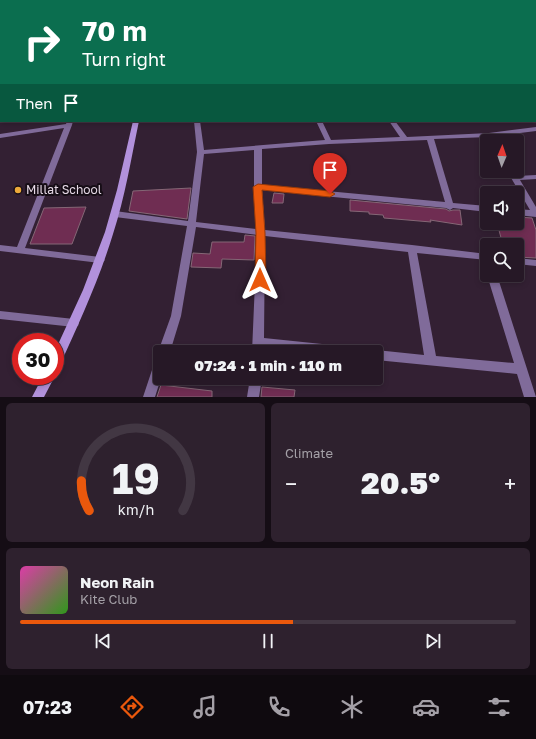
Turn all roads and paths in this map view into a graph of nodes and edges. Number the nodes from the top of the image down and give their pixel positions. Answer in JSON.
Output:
{"nodes":[{"id":1,"x":136,"y":122,"type":"edge"},
{"id":2,"x":198,"y":122,"type":"edge"},
{"id":3,"x":319,"y":122,"type":"edge"},
{"id":4,"x":393,"y":122,"type":"edge"},
{"id":5,"x":69,"y":123,"type":"edge"},
{"id":6,"x":536,"y":129,"type":"edge"},
{"id":7,"x":511,"y":134,"type":"edge"},
{"id":8,"x":0,"y":136,"type":"edge"},
{"id":9,"x":430,"y":138,"type":"junction"},
{"id":10,"x":480,"y":138,"type":"edge"},
{"id":11,"x":405,"y":139,"type":"junction"},
{"id":12,"x":329,"y":142,"type":"junction"},
{"id":13,"x":258,"y":148,"type":"junction"},
{"id":14,"x":201,"y":152,"type":"junction"},
{"id":15,"x":524,"y":175,"type":"edge"},
{"id":16,"x":536,"y":177,"type":"edge"},
{"id":17,"x":515,"y":178,"type":"edge"},
{"id":18,"x":258,"y":187,"type":"junction"},
{"id":19,"x":450,"y":207,"type":"junction"},
{"id":20,"x":480,"y":209,"type":"edge"},
{"id":21,"x":524,"y":212,"type":"edge"},
{"id":22,"x":536,"y":213,"type":"edge"},
{"id":23,"x":115,"y":214,"type":"junction"},
{"id":24,"x":192,"y":223,"type":"junction"},
{"id":25,"x":260,"y":233,"type":"junction"},
{"id":26,"x":0,"y":248,"type":"edge"},
{"id":27,"x":412,"y":248,"type":"junction"},
{"id":28,"x":20,"y":250,"type":"junction"},
{"id":29,"x":480,"y":257,"type":"edge"},
{"id":30,"x":100,"y":260,"type":"junction"},
{"id":31,"x":524,"y":262,"type":"edge"},
{"id":32,"x":536,"y":263,"type":"edge"},
{"id":33,"x":494,"y":282,"type":"edge"},
{"id":34,"x":0,"y":314,"type":"edge"},
{"id":35,"x":74,"y":324,"type":"junction"},
{"id":36,"x":64,"y":345,"type":"edge"},
{"id":37,"x":166,"y":345,"type":"edge"},
{"id":38,"x":259,"y":345,"type":"edge"},
{"id":39,"x":383,"y":356,"type":"edge"},
{"id":40,"x":431,"y":361,"type":"junction"},
{"id":41,"x":520,"y":369,"type":"junction"},
{"id":42,"x":44,"y":385,"type":"edge"},
{"id":43,"x":153,"y":385,"type":"edge"},
{"id":44,"x":255,"y":385,"type":"edge"},
{"id":45,"x":38,"y":397,"type":"edge"},
{"id":46,"x":149,"y":397,"type":"edge"},
{"id":47,"x":254,"y":397,"type":"edge"},
{"id":48,"x":530,"y":397,"type":"edge"}],
"edges":[{"from":1,"to":23,"type":"main road"},
{"from":2,"to":14,"type":"street"},
{"from":3,"to":12,"type":"street"},
{"from":4,"to":11,"type":"street"},
{"from":5,"to":8,"type":"street"},
{"from":5,"to":28,"type":"street"},
{"from":6,"to":7,"type":"street"},
{"from":9,"to":10,"type":"street"},
{"from":9,"to":11,"type":"street"},
{"from":9,"to":19,"type":"street"},
{"from":11,"to":12,"type":"street"},
{"from":12,"to":13,"type":"street"},
{"from":13,"to":14,"type":"street"},
{"from":13,"to":18,"type":"street"},
{"from":14,"to":24,"type":"street"},
{"from":15,"to":16,"type":"street"},
{"from":17,"to":22,"type":"street"},
{"from":18,"to":19,"type":"street"},
{"from":18,"to":25,"type":"street"},
{"from":19,"to":20,"type":"street"},
{"from":21,"to":22,"type":"street"},
{"from":23,"to":24,"type":"street"},
{"from":23,"to":30,"type":"main road"},
{"from":24,"to":25,"type":"street"},
{"from":24,"to":37,"type":"street"},
{"from":25,"to":27,"type":"street"},
{"from":25,"to":38,"type":"street"},
{"from":26,"to":28,"type":"street"},
{"from":27,"to":29,"type":"street"},
{"from":27,"to":40,"type":"street"},
{"from":28,"to":30,"type":"street"},
{"from":30,"to":35,"type":"main road"},
{"from":31,"to":32,"type":"street"},
{"from":33,"to":41,"type":"street"},
{"from":34,"to":35,"type":"street"},
{"from":35,"to":36,"type":"main road"},
{"from":39,"to":40,"type":"street"},
{"from":40,"to":41,"type":"street"},
{"from":41,"to":48,"type":"street"},
{"from":42,"to":45,"type":"main road"},
{"from":43,"to":46,"type":"street"},
{"from":44,"to":47,"type":"street"}]}
